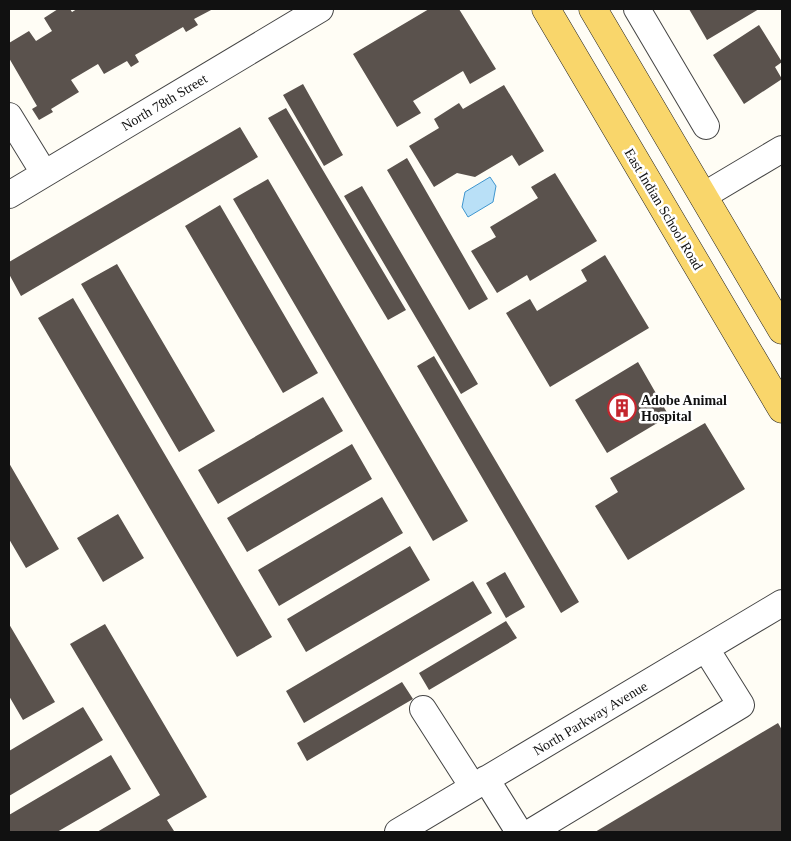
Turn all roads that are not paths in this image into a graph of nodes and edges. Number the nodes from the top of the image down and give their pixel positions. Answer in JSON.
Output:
{"nodes":[{"id":1,"x":320,"y":9,"type":"edge"},
{"id":2,"x":546,"y":9,"type":"edge"},
{"id":3,"x":593,"y":9,"type":"edge"},
{"id":4,"x":637,"y":9,"type":"edge"},
{"id":5,"x":692,"y":103,"type":"junction"},
{"id":6,"x":9,"y":116,"type":"edge"},
{"id":7,"x":660,"y":123,"type":"junction"},
{"id":8,"x":706,"y":126,"type":"dead end"},
{"id":9,"x":782,"y":149,"type":"edge"},
{"id":10,"x":44,"y":173,"type":"junction"},
{"id":11,"x":9,"y":195,"type":"edge"},
{"id":12,"x":703,"y":196,"type":"junction"},
{"id":13,"x":782,"y":330,"type":"edge"},
{"id":14,"x":782,"y":409,"type":"edge"},
{"id":15,"x":782,"y":603,"type":"edge"},
{"id":16,"x":706,"y":649,"type":"junction"},
{"id":17,"x":423,"y":709,"type":"dead end"},
{"id":18,"x":480,"y":783,"type":"junction"},
{"id":19,"x":398,"y":832,"type":"edge"},
{"id":20,"x":519,"y":832,"type":"edge"},
{"id":21,"x":531,"y":832,"type":"edge"}],
"edges":[{"from":1,"to":10,"type":"street","name":"North 78th Street"},
{"from":2,"to":14,"type":"main road","name":"East Indian School Road"},
{"from":3,"to":7,"type":"main road"},
{"from":4,"to":5,"type":"street"},
{"from":5,"to":7,"type":"street"},
{"from":5,"to":8,"type":"street"},
{"from":6,"to":10,"type":"street"},
{"from":7,"to":12,"type":"main road"},
{"from":9,"to":12,"type":"street"},
{"from":10,"to":11,"type":"street","name":"North 78th Street"},
{"from":12,"to":13,"type":"main road"},
{"from":15,"to":16,"type":"street","name":"North Parkway Avenue"},
{"from":16,"to":18,"type":"street","name":"North Parkway Avenue"},
{"from":16,"to":21,"type":"street"},
{"from":17,"to":18,"type":"street"},
{"from":18,"to":19,"type":"street","name":"North Parkway Avenue"},
{"from":18,"to":20,"type":"street"}]}
